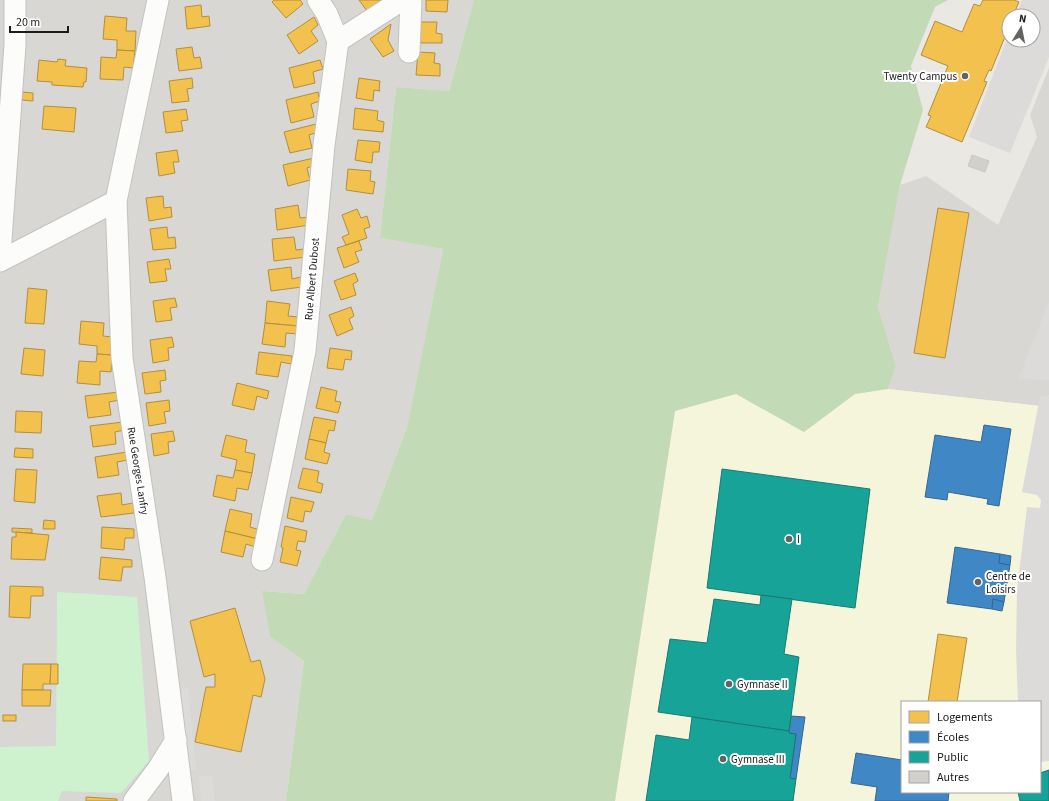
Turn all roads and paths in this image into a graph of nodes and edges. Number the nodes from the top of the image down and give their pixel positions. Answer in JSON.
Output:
{"nodes":[{"id":1,"x":15,"y":0,"type":"edge"},
{"id":2,"x":158,"y":0,"type":"edge"},
{"id":3,"x":318,"y":0,"type":"edge"},
{"id":4,"x":402,"y":0,"type":"edge"},
{"id":5,"x":411,"y":0,"type":"edge"},
{"id":6,"x":8,"y":32,"type":"edge"},
{"id":7,"x":338,"y":41,"type":"junction"},
{"id":8,"x":409,"y":52,"type":"dead end"},
{"id":9,"x":116,"y":201,"type":"junction"},
{"id":10,"x":0,"y":254,"type":"edge"},
{"id":11,"x":0,"y":261,"type":"edge"},
{"id":12,"x":262,"y":560,"type":"dead end"},
{"id":13,"x":176,"y":740,"type":"junction"},
{"id":14,"x":134,"y":801,"type":"edge"},
{"id":15,"x":183,"y":801,"type":"edge"}],
"edges":[{"from":1,"to":6,"type":"street"},
{"from":2,"to":9,"type":"street"},
{"from":3,"to":7,"type":"street","name":"Rue Albert Dubost"},
{"from":4,"to":7,"type":"street"},
{"from":5,"to":8,"type":"street"},
{"from":6,"to":10,"type":"street"},
{"from":7,"to":12,"type":"street","name":"Rue Albert Dubost"},
{"from":9,"to":11,"type":"street"},
{"from":9,"to":13,"type":"street","name":"Rue Georges Lanfry"},
{"from":13,"to":14,"type":"street"},
{"from":13,"to":15,"type":"street","name":"Rue Georges Lanfry"}]}
